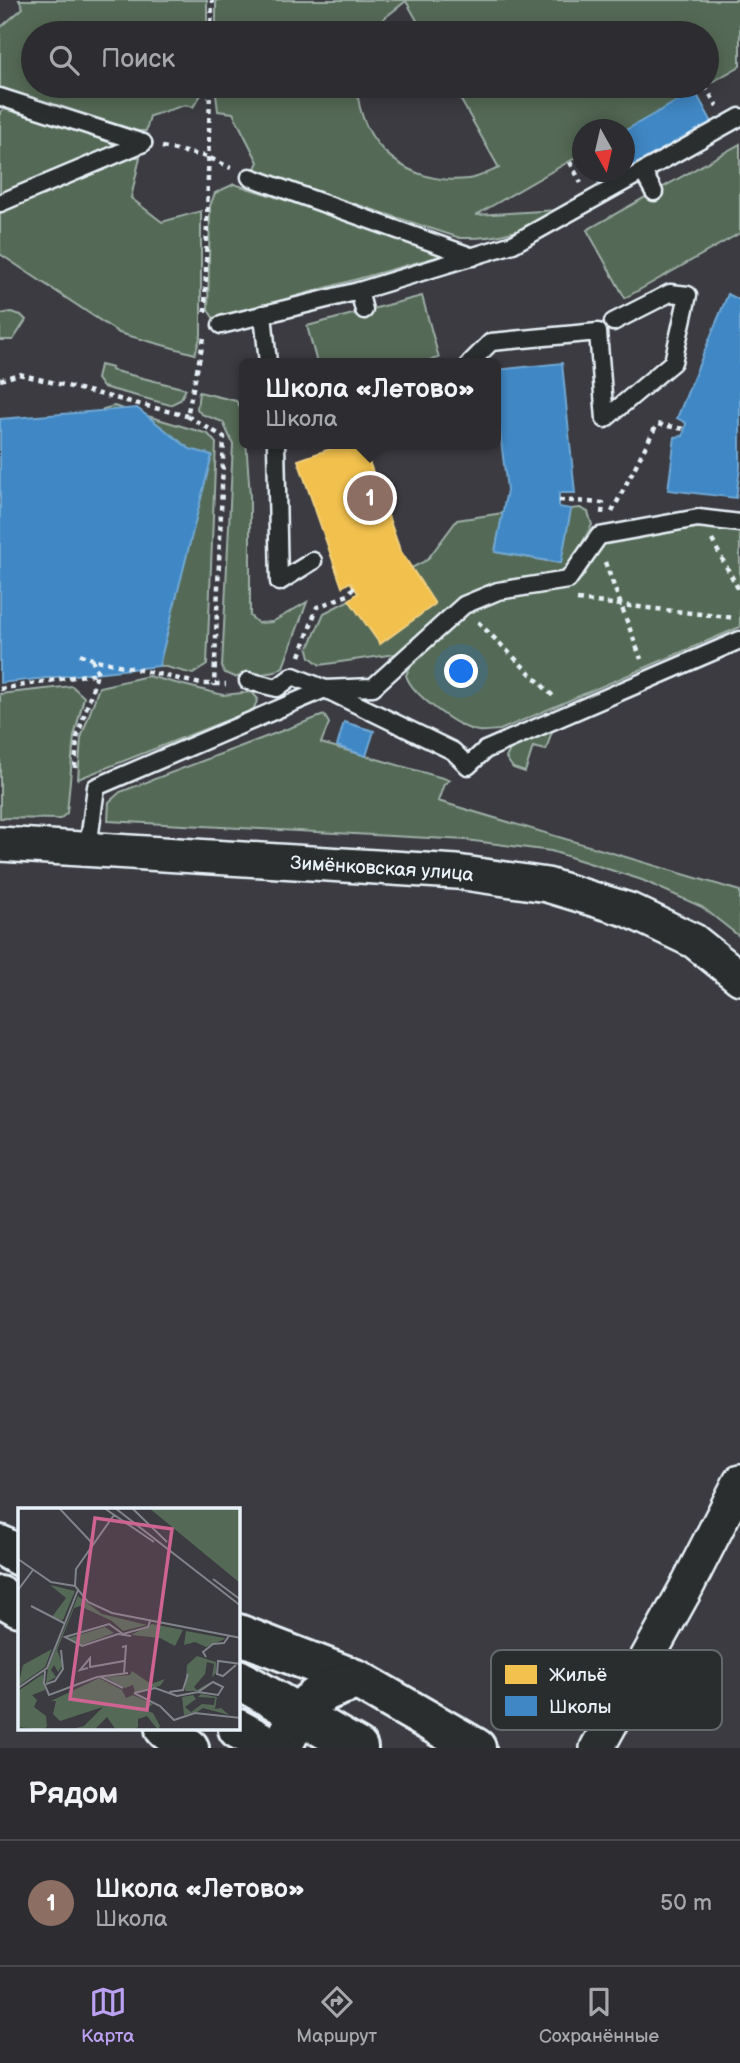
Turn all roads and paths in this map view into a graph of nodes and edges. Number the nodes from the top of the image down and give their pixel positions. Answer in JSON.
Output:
{"nodes":[{"id":1,"x":212,"y":0,"type":"edge"},
{"id":2,"x":211,"y":21,"type":"edge"},
{"id":3,"x":0,"y":97,"type":"edge"},
{"id":4,"x":210,"y":98,"type":"edge"},
{"id":5,"x":712,"y":98,"type":"edge"},
{"id":6,"x":718,"y":108,"type":"dead end"},
{"id":7,"x":740,"y":117,"type":"edge"},
{"id":8,"x":143,"y":143,"type":"junction"},
{"id":9,"x":208,"y":157,"type":"junction"},
{"id":10,"x":570,"y":162,"type":"dead end"},
{"id":11,"x":643,"y":172,"type":"junction"},
{"id":12,"x":250,"y":177,"type":"joint"},
{"id":13,"x":582,"y":185,"type":"dead end"},
{"id":14,"x":654,"y":192,"type":"dead end"},
{"id":15,"x":0,"y":203,"type":"edge"},
{"id":16,"x":473,"y":257,"type":"junction"},
{"id":17,"x":359,"y":291,"type":"junction"},
{"id":18,"x":365,"y":310,"type":"dead end"},
{"id":19,"x":262,"y":314,"type":"junction"},
{"id":20,"x":205,"y":316,"type":"dead end"},
{"id":21,"x":613,"y":322,"type":"dead end"},
{"id":22,"x":213,"y":327,"type":"joint"},
{"id":23,"x":267,"y":358,"type":"edge"},
{"id":24,"x":475,"y":358,"type":"edge"},
{"id":25,"x":0,"y":380,"type":"edge"},
{"id":26,"x":187,"y":416,"type":"junction"},
{"id":27,"x":684,"y":429,"type":"dead end"},
{"id":28,"x":276,"y":449,"type":"edge"},
{"id":29,"x":559,"y":500,"type":"dead end"},
{"id":30,"x":740,"y":523,"type":"edge"},
{"id":31,"x":599,"y":537,"type":"junction"},
{"id":32,"x":711,"y":538,"type":"dead end"},
{"id":33,"x":604,"y":559,"type":"dead end"},
{"id":34,"x":313,"y":561,"type":"dead end"},
{"id":35,"x":354,"y":587,"type":"dead end"},
{"id":36,"x":740,"y":592,"type":"edge"},
{"id":37,"x":568,"y":599,"type":"dead end"},
{"id":38,"x":621,"y":605,"type":"junction"},
{"id":39,"x":740,"y":619,"type":"edge"},
{"id":40,"x":477,"y":620,"type":"dead end"},
{"id":41,"x":740,"y":640,"type":"edge"},
{"id":42,"x":80,"y":654,"type":"dead end"},
{"id":43,"x":92,"y":659,"type":"junction"},
{"id":44,"x":644,"y":668,"type":"dead end"},
{"id":45,"x":98,"y":673,"type":"junction"},
{"id":46,"x":293,"y":676,"type":"junction"},
{"id":47,"x":248,"y":681,"type":"joint"},
{"id":48,"x":214,"y":686,"type":"junction"},
{"id":49,"x":0,"y":689,"type":"edge"},
{"id":50,"x":325,"y":690,"type":"junction"},
{"id":51,"x":561,"y":704,"type":"dead end"},
{"id":52,"x":75,"y":768,"type":"dead end"},
{"id":53,"x":0,"y":844,"type":"edge"},
{"id":54,"x":88,"y":849,"type":"junction"},
{"id":55,"x":740,"y":978,"type":"edge"},
{"id":56,"x":737,"y":1498,"type":"edge"},
{"id":57,"x":0,"y":1544,"type":"edge"},
{"id":58,"x":18,"y":1553,"type":"edge"},
{"id":59,"x":0,"y":1596,"type":"edge"},
{"id":60,"x":18,"y":1606,"type":"edge"},
{"id":61,"x":240,"y":1635,"type":"edge"},
{"id":62,"x":652,"y":1650,"type":"edge"},
{"id":63,"x":240,"y":1680,"type":"edge"},
{"id":64,"x":358,"y":1680,"type":"junction"},
{"id":65,"x":298,"y":1713,"type":"junction"},
{"id":66,"x":166,"y":1730,"type":"edge"},
{"id":67,"x":240,"y":1730,"type":"edge"},
{"id":68,"x":607,"y":1730,"type":"edge"},
{"id":69,"x":188,"y":1748,"type":"edge"},
{"id":70,"x":273,"y":1748,"type":"edge"},
{"id":71,"x":282,"y":1748,"type":"edge"},
{"id":72,"x":358,"y":1748,"type":"edge"},
{"id":73,"x":476,"y":1748,"type":"edge"},
{"id":74,"x":597,"y":1748,"type":"edge"}],
"edges":[{"from":1,"to":2,"type":"path"},
{"from":3,"to":8,"type":"lane"},
{"from":4,"to":9,"type":"path"},
{"from":5,"to":6,"type":"path"},
{"from":7,"to":11,"type":"lane"},
{"from":8,"to":9,"type":"path"},
{"from":8,"to":15,"type":"lane"},
{"from":9,"to":12,"type":"path"},
{"from":9,"to":20,"type":"path"},
{"from":10,"to":13,"type":"path"},
{"from":11,"to":14,"type":"lane"},
{"from":11,"to":16,"type":"lane"},
{"from":12,"to":16,"type":"lane"},
{"from":16,"to":17,"type":"lane"},
{"from":17,"to":18,"type":"lane"},
{"from":17,"to":19,"type":"lane"},
{"from":19,"to":22,"type":"lane"},
{"from":19,"to":23,"type":"lane"},
{"from":21,"to":24,"type":"lane"},
{"from":22,"to":26,"type":"path"},
{"from":25,"to":26,"type":"path"},
{"from":26,"to":48,"type":"path"},
{"from":27,"to":31,"type":"path"},
{"from":28,"to":34,"type":"lane"},
{"from":29,"to":31,"type":"path"},
{"from":30,"to":31,"type":"lane"},
{"from":31,"to":50,"type":"lane"},
{"from":32,"to":36,"type":"path"},
{"from":33,"to":38,"type":"path"},
{"from":35,"to":46,"type":"path"},
{"from":37,"to":38,"type":"path"},
{"from":38,"to":39,"type":"path"},
{"from":38,"to":44,"type":"path"},
{"from":40,"to":51,"type":"path"},
{"from":41,"to":50,"type":"lane"},
{"from":42,"to":43,"type":"path"},
{"from":43,"to":45,"type":"path"},
{"from":43,"to":48,"type":"path"},
{"from":45,"to":49,"type":"path"},
{"from":45,"to":52,"type":"path"},
{"from":46,"to":47,"type":"lane"},
{"from":46,"to":50,"type":"lane"},
{"from":47,"to":48,"type":"path"},
{"from":50,"to":54,"type":"lane"},
{"from":53,"to":54,"type":"street","name":"Зимёнковская улица"},
{"from":54,"to":55,"type":"street","name":"Зимёнковская улица"},
{"from":56,"to":62,"type":"street"},
{"from":57,"to":58,"type":"street"},
{"from":59,"to":60,"type":"street"},
{"from":61,"to":64,"type":"street"},
{"from":63,"to":65,"type":"street"},
{"from":64,"to":65,"type":"street"},
{"from":64,"to":73,"type":"street"},
{"from":65,"to":71,"type":"street"},
{"from":65,"to":72,"type":"street"},
{"from":66,"to":69,"type":"street"},
{"from":67,"to":70,"type":"street"},
{"from":68,"to":74,"type":"street"}]}
